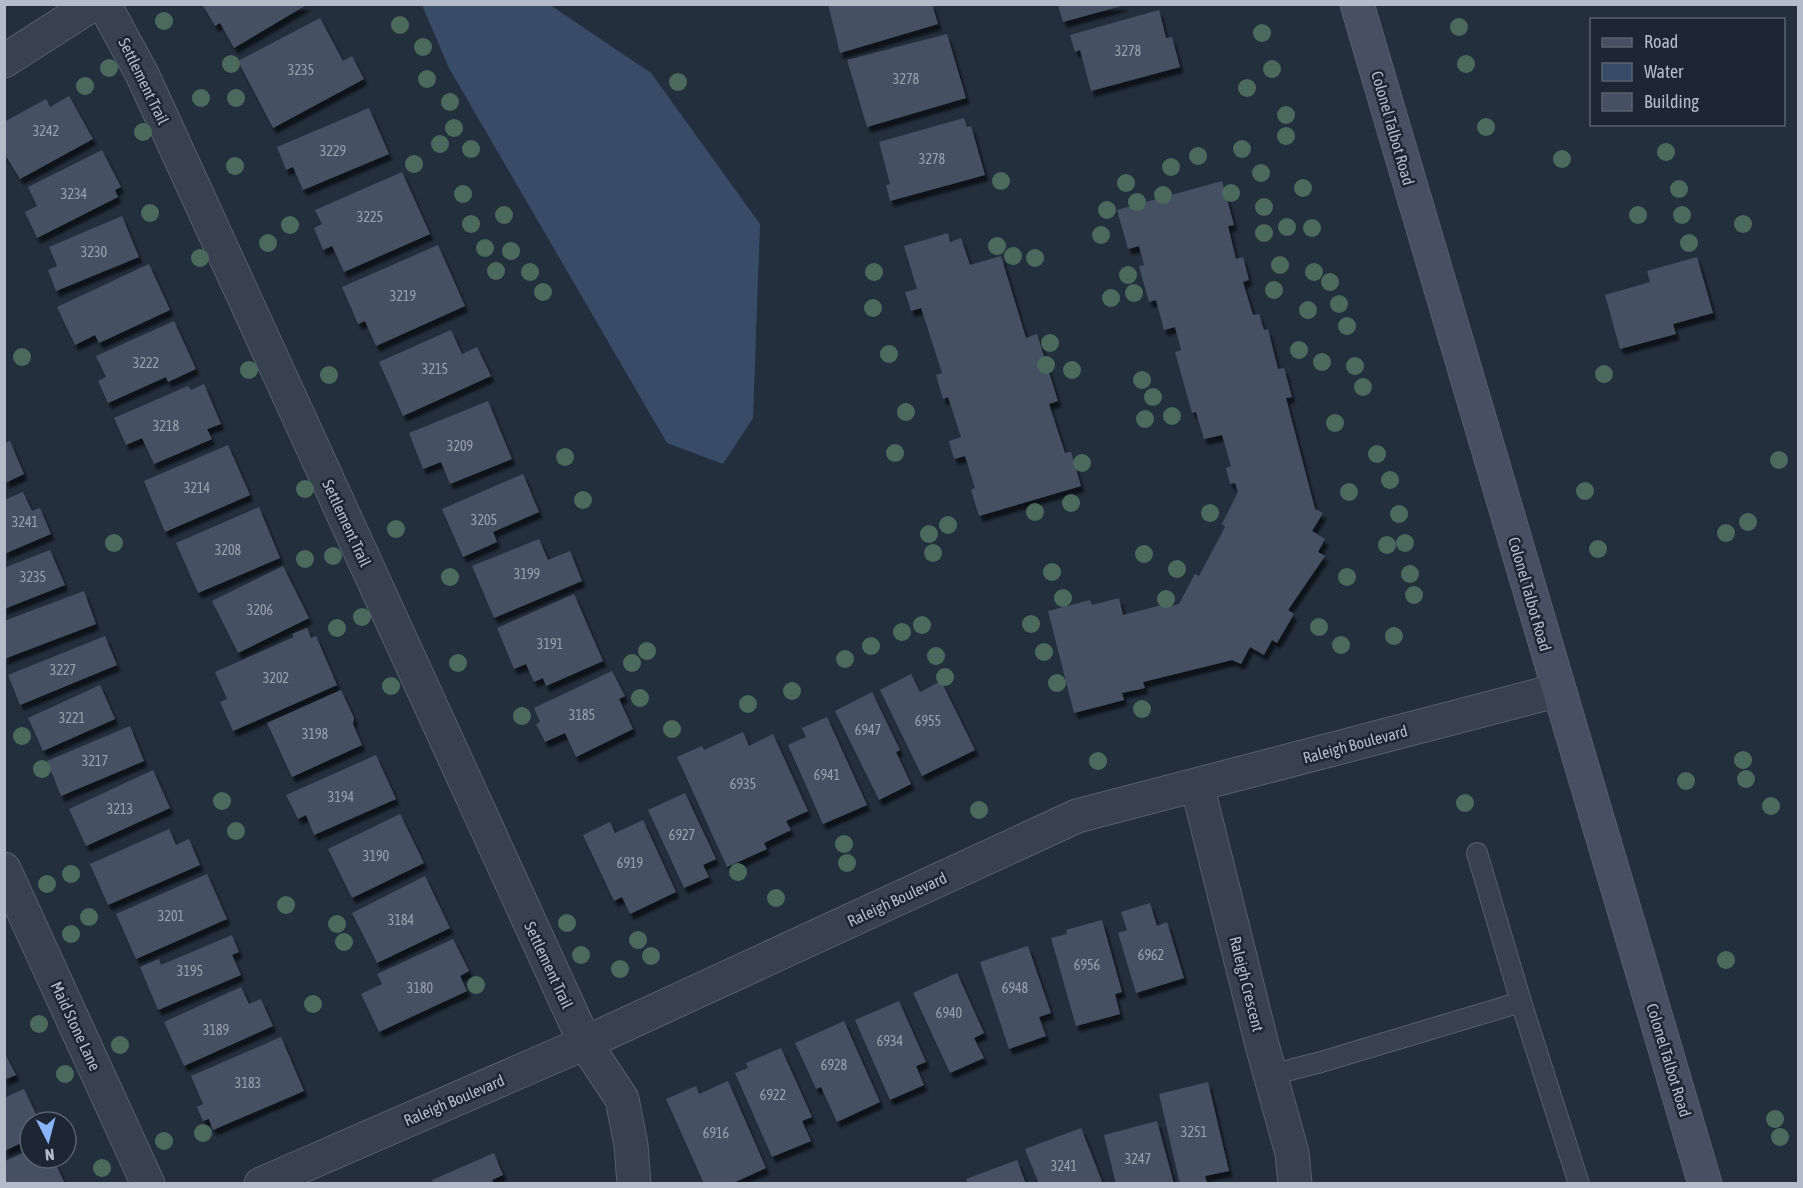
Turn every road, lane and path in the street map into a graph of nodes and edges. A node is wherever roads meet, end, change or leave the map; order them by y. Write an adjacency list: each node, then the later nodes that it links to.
1 (93, 4): 4 (street)
2 (104, 4): 10 (street, Settlement Trail)
3 (1357, 4): 5 (main road, Colonel Talbot Road)
4 (4, 61)
5 (1559, 690): 6 (street, Raleigh Boulevard); 17 (main road, Colonel Talbot Road)
6 (1197, 785): 10 (street, Raleigh Boulevard); 11 (street, Raleigh Crescent)
7 (1477, 853): 9 (lane)
8 (4, 869): 12 (street, Maid Stone Lane)
9 (1521, 1002): 11 (lane); 16 (lane)
10 (585, 1043): 13 (street, Raleigh Boulevard); 14 (street)
11 (1270, 1074): 15 (street, Raleigh Crescent)
12 (148, 1184)
13 (261, 1184)
14 (634, 1184)
15 (1295, 1184)
16 (1579, 1184)
17 (1705, 1184)

